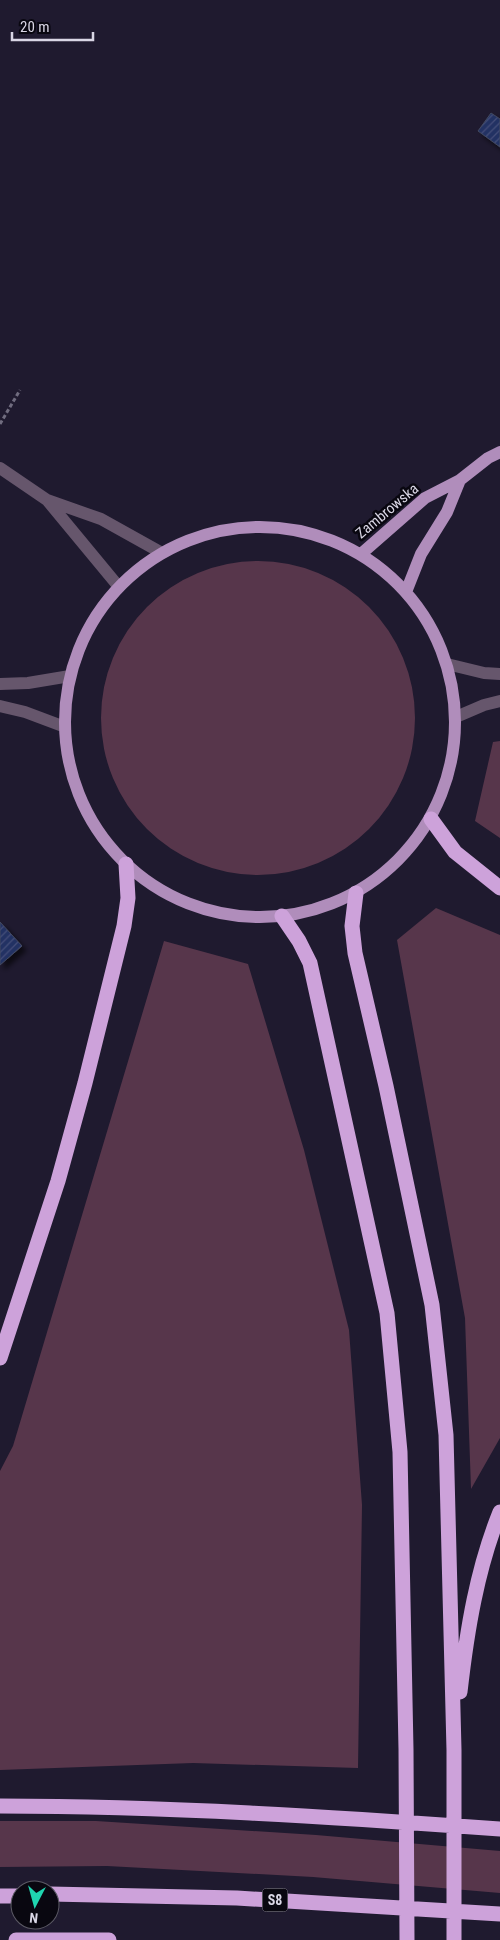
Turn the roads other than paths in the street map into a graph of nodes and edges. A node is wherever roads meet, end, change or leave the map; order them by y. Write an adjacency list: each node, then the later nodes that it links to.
1 (500, 452): 3 (main road, Zambrowska)
2 (0, 468): 4 (street)
3 (460, 480): 6 (main road, Zambrowska); 8 (main road, Zambrowska)
4 (47, 500): 5 (street); 7 (street)
5 (162, 553): 6 (main road); 7 (main road)
6 (361, 554): 8 (main road)
7 (119, 587): 11 (main road)
8 (406, 592): 9 (main road)
9 (448, 664): 10 (street); 15 (main road)
10 (500, 674)
11 (70, 676): 12 (street); 16 (main road)
12 (0, 684)
13 (500, 701): 15 (street)
14 (0, 706): 16 (street)
15 (456, 717): 17 (main road)
16 (65, 727): 18 (main road)
17 (431, 819): 19 (highway); 20 (main road)
18 (126, 864): 21 (main road); 22 (highway)
19 (500, 888)
20 (356, 893): 21 (main road); 24 (highway)
21 (282, 916): 31 (highway)
22 (0, 1358)
23 (500, 1512): 24 (highway)
24 (454, 1750): 32 (highway)
25 (0, 1806): 26 (highway)
26 (500, 1829)
27 (60, 1894): 28 (highway, S8)
28 (500, 1914)
29 (16, 1940): 30 (highway)
30 (109, 1940)
31 (407, 1940)
32 (454, 1940)

